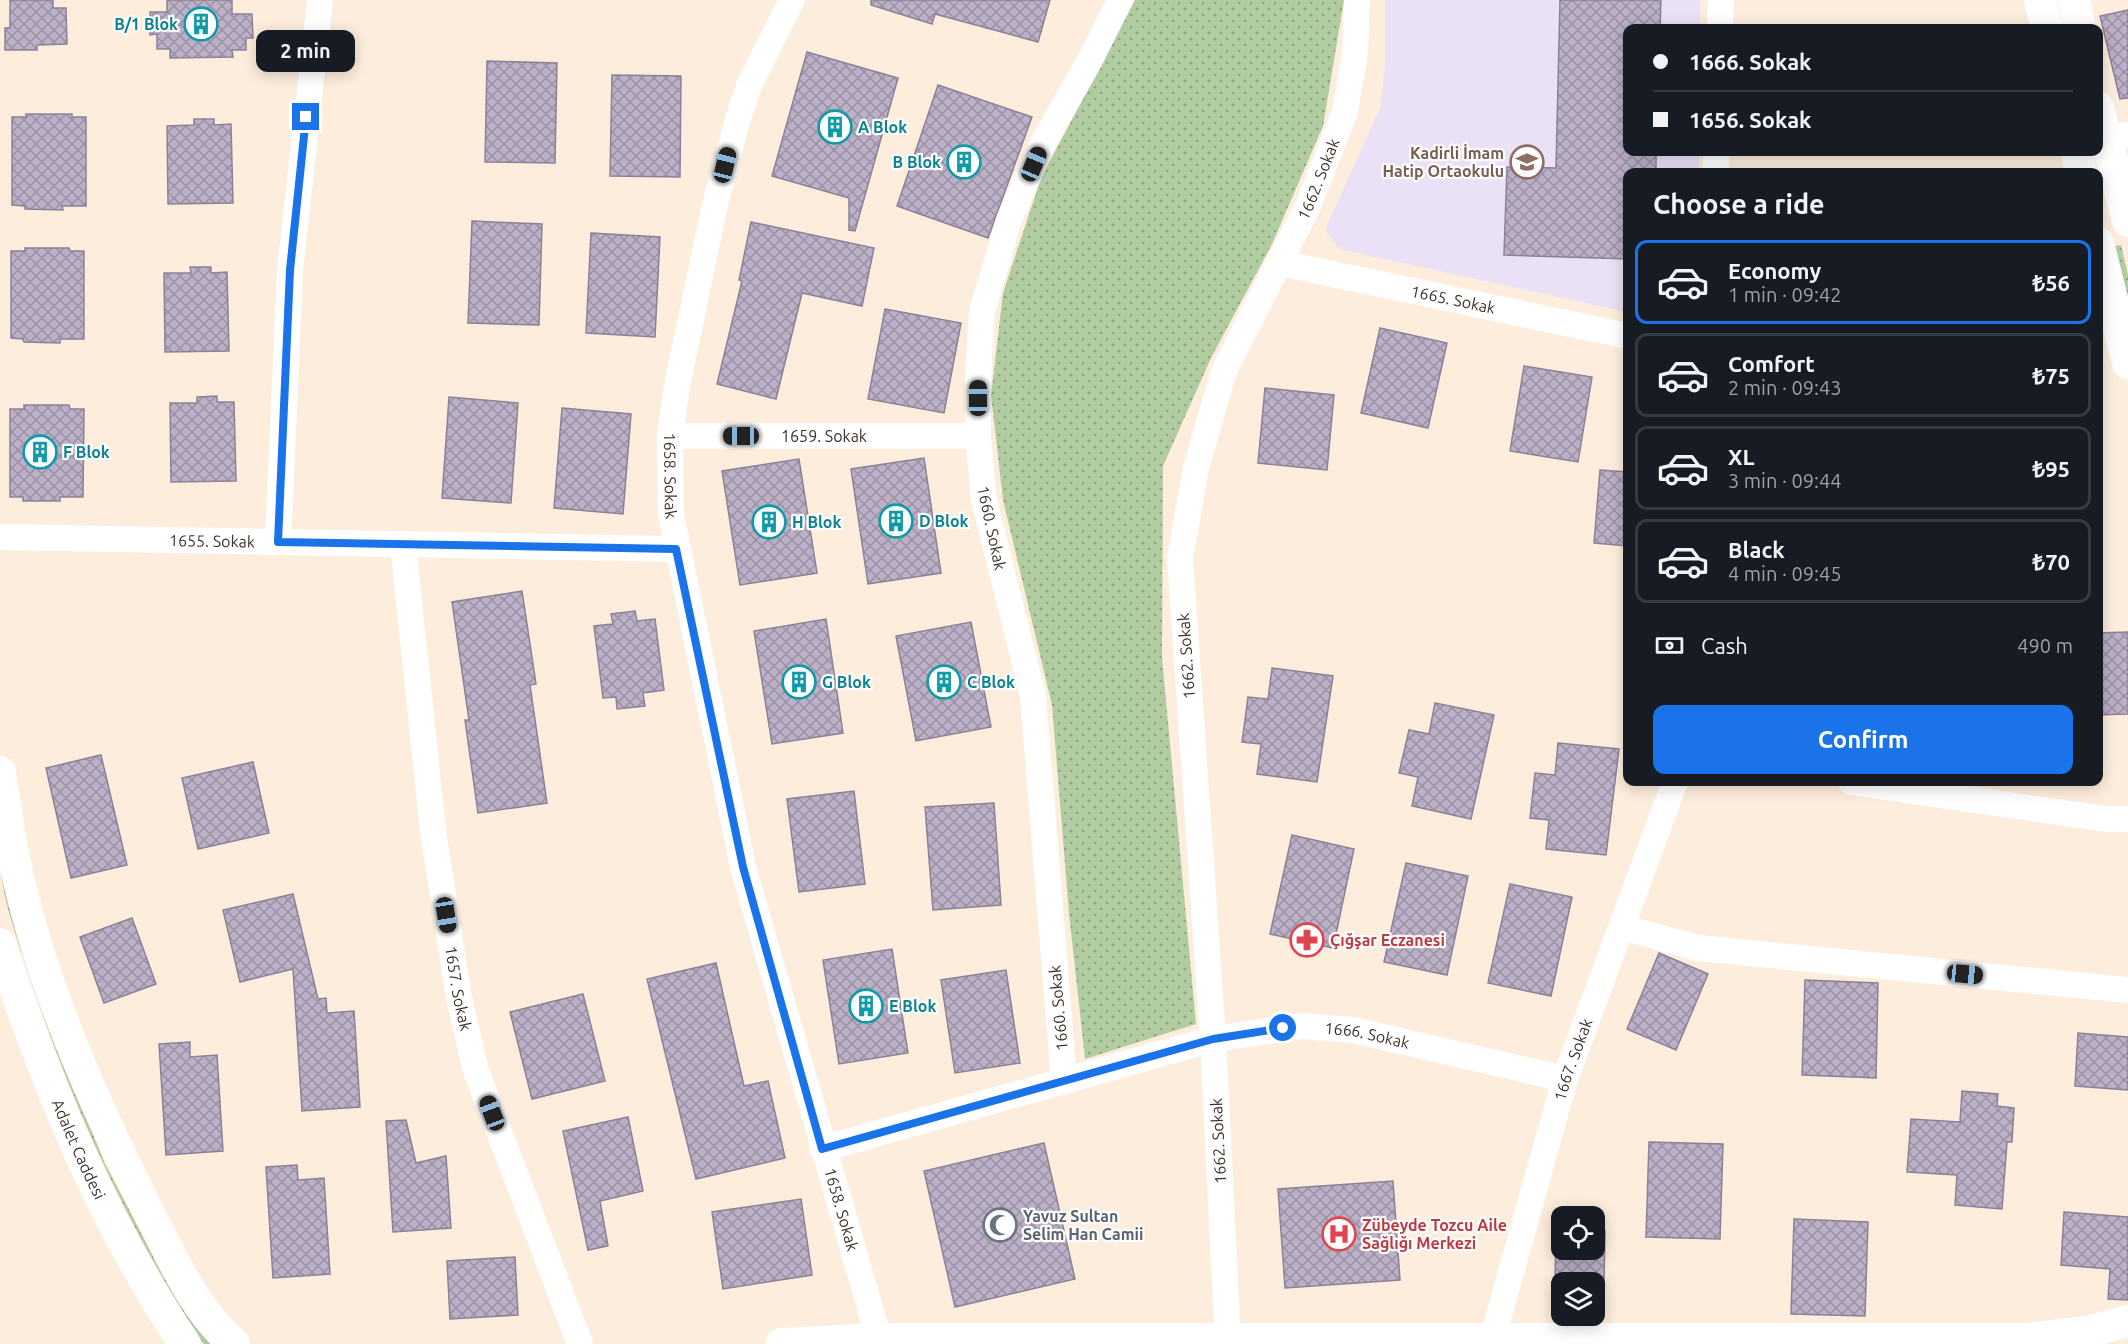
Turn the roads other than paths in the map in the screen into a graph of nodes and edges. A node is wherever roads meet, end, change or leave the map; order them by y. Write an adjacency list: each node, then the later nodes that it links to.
1 (320, 0): 21 (street)
2 (792, 0): 18 (street, 1658. Sokak)
3 (1120, 0): 19 (street, 1660. Sokak)
4 (1357, 0): 14 (street, 1662. Sokak)
5 (1721, 0): 8 (street)
6 (2040, 0): 9 (street)
7 (2074, 0): 10 (street)
8 (1720, 24)
9 (2046, 24)
10 (2079, 24)
11 (2103, 116): 12 (street)
12 (2117, 137): 13 (street)
13 (2128, 221)
14 (1280, 263): 16 (street, 1665. Sokak); 31 (street, 1662. Sokak)
15 (2103, 263): 17 (street)
16 (1623, 335)
17 (2128, 363)
18 (670, 436): 19 (street, 1659. Sokak); 23 (street, 1658. Sokak)
19 (978, 436): 33 (street, 1660. Sokak)
20 (0, 537): 21 (street, 1655. Sokak)
21 (278, 542): 22 (street, 1655. Sokak)
22 (403, 544): 23 (street, 1655. Sokak); 41 (street, 1657. Sokak)
23 (676, 549): 34 (street, 1658. Sokak)
24 (0, 772): 40 (street)
25 (1674, 786): 28 (street, 1667. Sokak)
26 (1879, 786): 27 (street)
27 (2128, 819)
28 (1622, 927): 30 (street); 32 (street, 1667. Sokak)
29 (0, 944): 39 (street, Adalet Caddesi)
30 (2128, 990)
31 (1213, 1039): 32 (street, 1666. Sokak); 33 (street, 1666. Sokak); 37 (street, 1662. Sokak)
32 (1565, 1079): 38 (street, 1667. Sokak)
33 (1064, 1081): 34 (street, 1666. Sokak)
34 (822, 1149): 36 (street, 1658. Sokak)
35 (2128, 1321): 38 (street)
36 (879, 1339): 37 (street); 42 (street)
37 (1227, 1341): 38 (street)
38 (1491, 1341)
39 (185, 1344)
40 (234, 1344)
41 (580, 1344)
42 (781, 1344)

